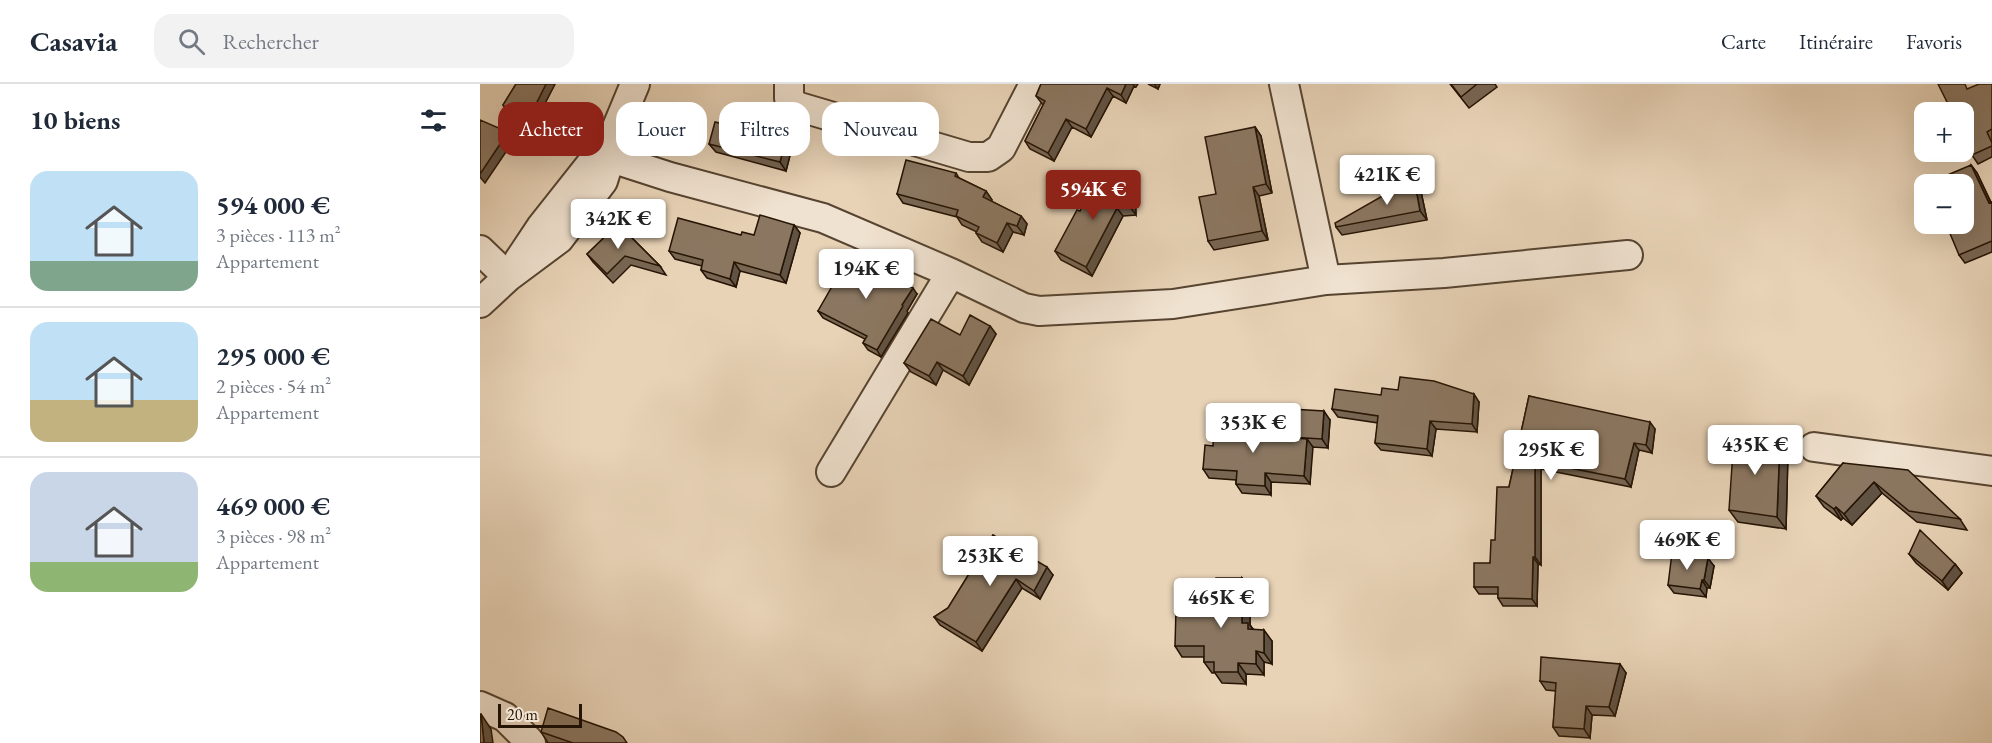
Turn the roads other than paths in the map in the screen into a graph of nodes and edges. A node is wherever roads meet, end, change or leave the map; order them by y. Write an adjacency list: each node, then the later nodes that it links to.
1 (635, 84): 5 (street)
2 (789, 84): 3 (street)
3 (1034, 84)
4 (1284, 84): 10 (street)
5 (605, 156): 8 (street); 9 (street)
6 (480, 250): 9 (street)
7 (1628, 255): 10 (street)
8 (951, 273): 10 (street); 14 (street)
9 (508, 277): 11 (street)
10 (1326, 280)
11 (480, 303)
12 (1814, 447): 13 (street)
13 (1992, 471)
14 (831, 472)
15 (480, 706): 16 (street)
16 (531, 743)

